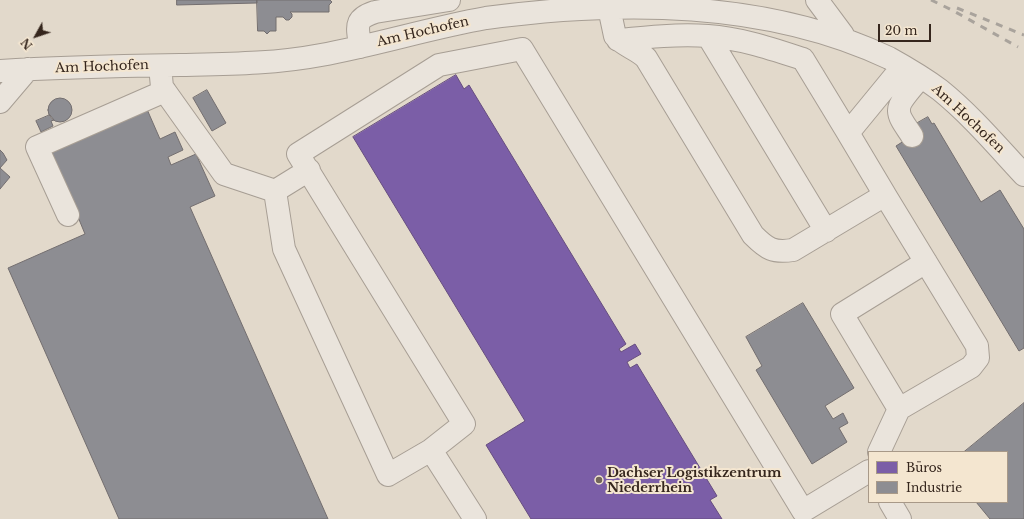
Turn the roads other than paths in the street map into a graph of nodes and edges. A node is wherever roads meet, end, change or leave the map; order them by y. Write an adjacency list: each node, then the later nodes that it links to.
1 (450, 0): 10 (street)
2 (464, 0): 6 (street)
3 (818, 0): 7 (street)
4 (707, 1): 5 (street, Am Hochofen); 7 (street, Am Hochofen)
5 (608, 3): 6 (street, Am Hochofen); 9 (street)
6 (468, 22): 10 (street, Am Hochofen)
7 (843, 35): 14 (street, Am Hochofen)
8 (708, 36): 9 (street); 17 (street); 24 (street)
9 (618, 40): 24 (street)
10 (360, 47): 11 (street, Am Hochofen)
11 (160, 66): 12 (street, Am Hochofen); 15 (street)
12 (28, 69): 13 (street, Am Hochofen); 16 (street)
13 (0, 71)
14 (912, 71): 17 (street); 18 (street); 20 (street, Am Hochofen)
15 (165, 91): 21 (street); 23 (street)
16 (0, 102)
17 (848, 133): 22 (street)
18 (912, 136)
19 (309, 170): 21 (street); 27 (street); 31 (street)
20 (1024, 175)
21 (275, 191): 27 (street)
22 (885, 195): 24 (street); 25 (street)
23 (68, 215)
24 (826, 231)
25 (926, 262): 26 (street); 26 (street)
26 (899, 409): 28 (street)
27 (431, 450): 32 (street)
28 (879, 451)
29 (868, 472): 31 (street)
30 (891, 503): 33 (street)
31 (805, 515)
32 (476, 519)
33 (900, 519)

